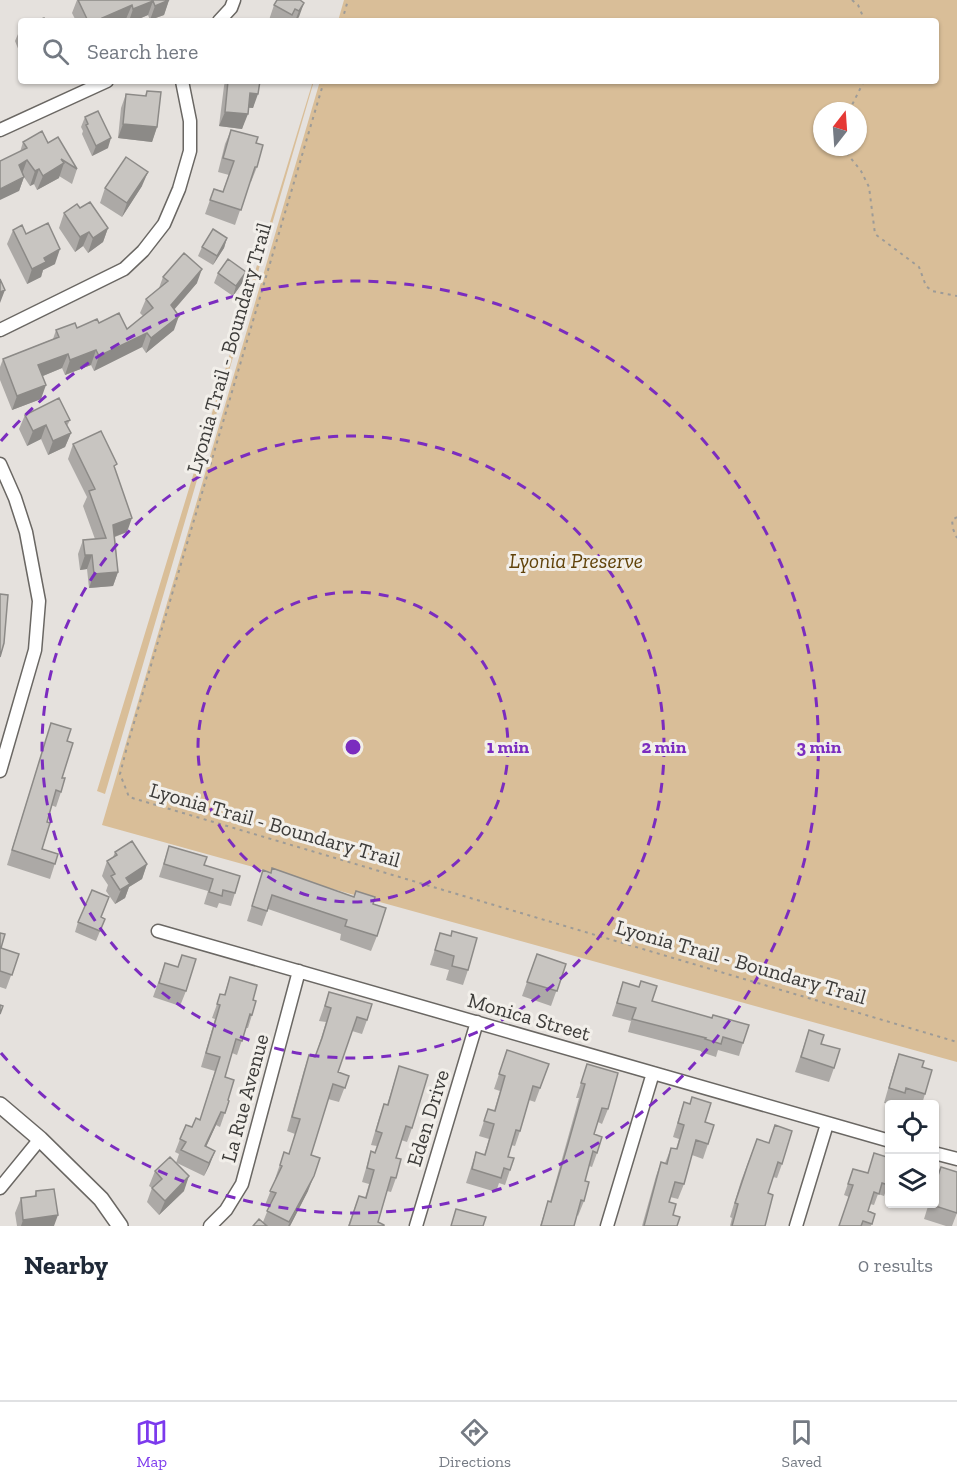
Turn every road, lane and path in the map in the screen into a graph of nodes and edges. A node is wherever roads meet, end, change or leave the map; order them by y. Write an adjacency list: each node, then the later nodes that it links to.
1 (234, 0): 4 (street)
2 (348, 0): 5 (path)
3 (852, 0): 6 (path)
4 (222, 18)
5 (343, 18)
6 (864, 18)
7 (100, 84): 12 (street)
8 (183, 84): 15 (street)
9 (323, 84): 23 (path, Lyonia Trail - Boundary Trail)
10 (862, 84): 11 (path)
11 (854, 102)
12 (0, 130)
13 (849, 156): 14 (path)
14 (957, 296)
15 (0, 330)
16 (0, 464): 19 (street)
17 (957, 517): 18 (path)
18 (957, 538)
19 (0, 771)
20 (158, 931): 21 (street, Monica Street)
21 (299, 971): 22 (street, Monica Street); 33 (street, La Rue Avenue)
22 (477, 1022): 24 (street, Monica Street); 34 (street, Eden Drive)
23 (957, 1042)
24 (653, 1073): 26 (street, Monica Street); 35 (street)
25 (0, 1105): 27 (street)
26 (827, 1124): 28 (street, Monica Street); 36 (street)
27 (40, 1139): 31 (street); 32 (street)
28 (885, 1140)
29 (938, 1154): 30 (street)
30 (957, 1159)
31 (0, 1188)
32 (120, 1226)
33 (210, 1226)
34 (416, 1226)
35 (607, 1226)
36 (796, 1226)

